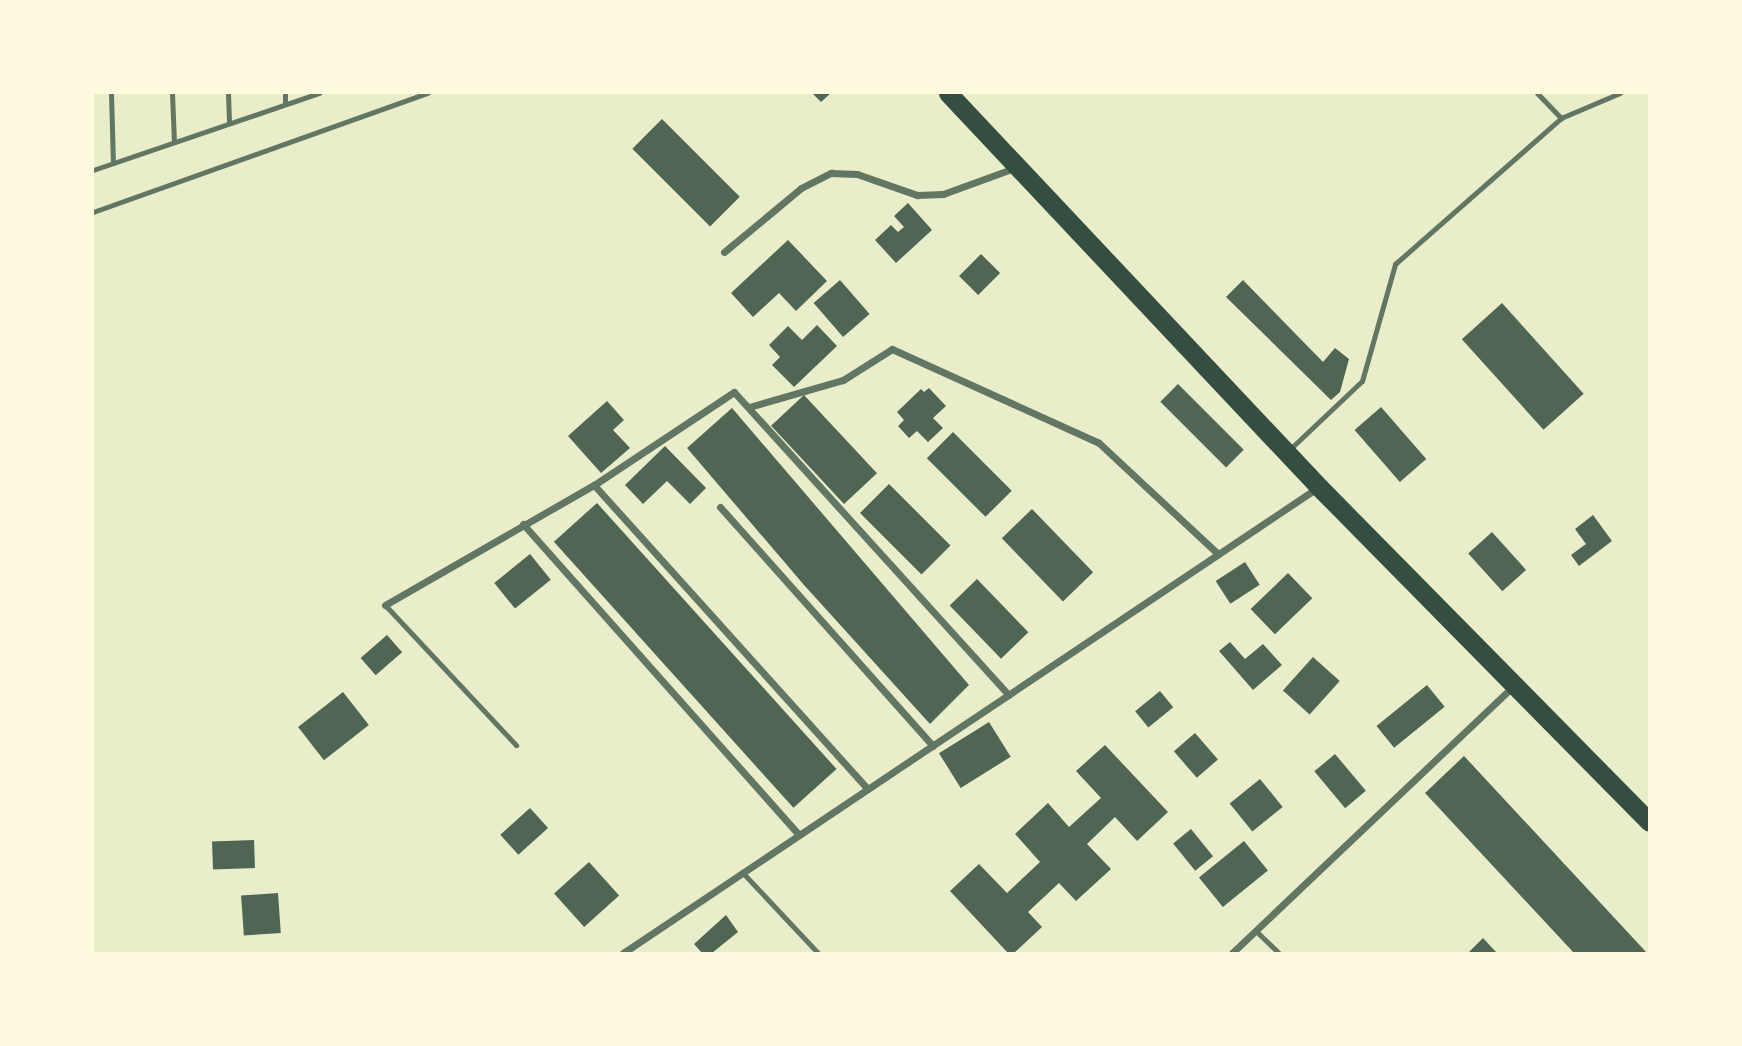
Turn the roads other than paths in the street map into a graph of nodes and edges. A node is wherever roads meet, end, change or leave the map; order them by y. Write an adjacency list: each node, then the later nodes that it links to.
1 (111, 93): 14 (lane)
2 (172, 93): 13 (lane)
3 (228, 93): 12 (lane)
4 (285, 93): 10 (lane)
5 (319, 93): 10 (lane)
6 (427, 93): 17 (lane)
7 (948, 93): 15 (highway)
8 (1537, 93): 11 (lane)
9 (1620, 93): 11 (lane)
10 (285, 104): 12 (lane)
11 (1560, 118): 20 (lane)
12 (229, 123): 13 (lane)
13 (174, 142): 14 (lane)
14 (113, 163): 16 (lane)
15 (1018, 167): 18 (street); 20 (highway)
16 (93, 170)
17 (93, 212)
18 (724, 252)
19 (750, 407): 21 (street); 25 (street); 28 (street)
20 (1287, 453): 22 (highway)
21 (594, 485): 24 (street); 31 (street)
22 (1319, 487): 25 (street); 27 (highway)
23 (720, 508): 30 (street)
24 (523, 524): 26 (street); 33 (street)
25 (1218, 554): 28 (street)
26 (385, 605): 29 (lane)
27 (1515, 684): 32 (highway); 35 (street)
28 (1009, 695): 30 (street)
29 (516, 745)
30 (933, 746): 31 (street)
31 (868, 789): 33 (street)
32 (1649, 822)
33 (798, 834): 34 (street)
34 (742, 872): 36 (street); 37 (lane)
35 (1256, 931): 38 (street); 39 (lane)
36 (623, 953)
37 (818, 953)
38 (1232, 953)
39 (1279, 953)

